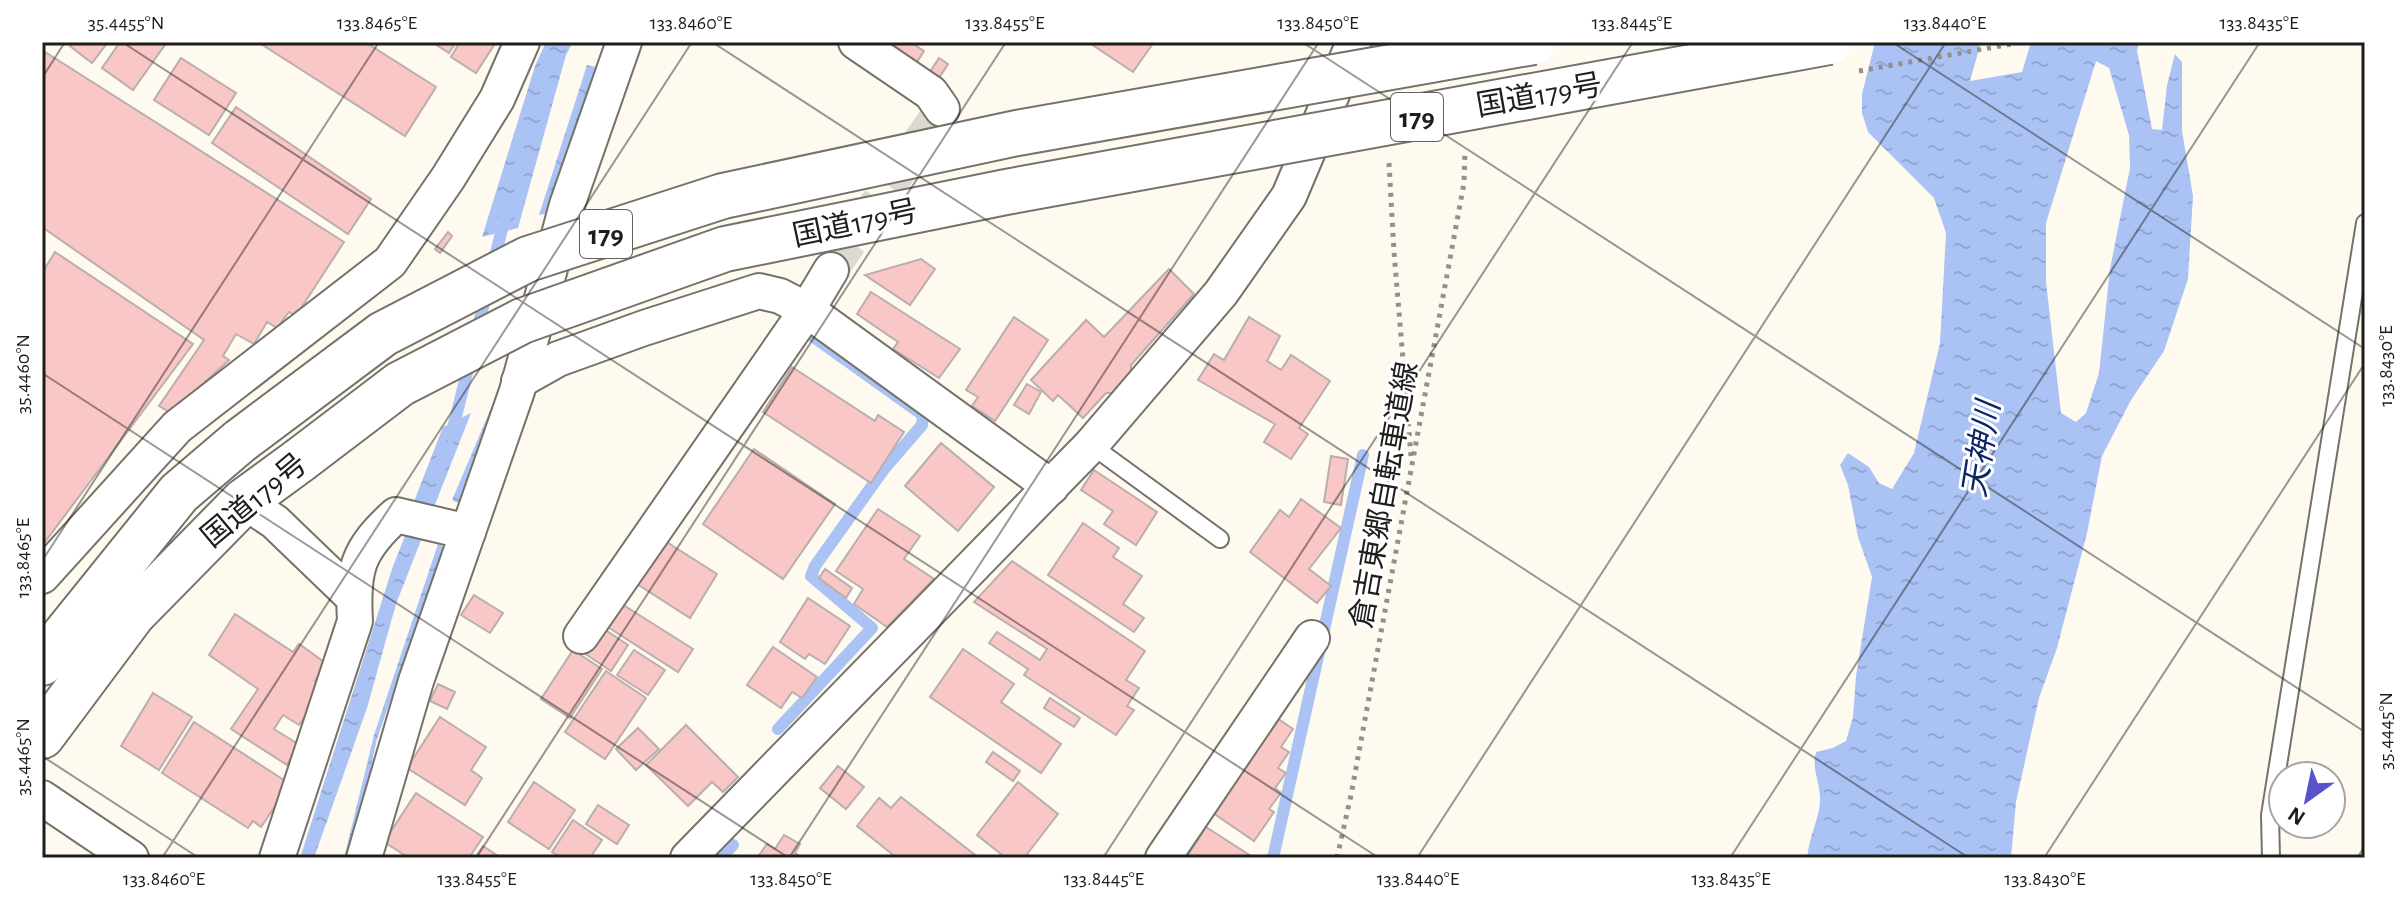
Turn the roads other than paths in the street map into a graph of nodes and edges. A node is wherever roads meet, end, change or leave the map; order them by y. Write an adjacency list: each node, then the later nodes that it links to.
1 (522, 42): 17 (street)
2 (624, 42): 11 (street)
3 (856, 42): 7 (street)
4 (1354, 42): 12 (street)
5 (1533, 42): 21 (highway, 国道179号 / 179, bridge)
6 (1829, 42): 14 (highway, 国道179号 / 179, bridge)
7 (942, 109)
8 (2365, 223): 29 (lane)
9 (831, 270): 10 (street)
10 (807, 310): 11 (street); 13 (street); 19 (street)
11 (519, 381): 15 (street)
12 (1091, 445): 13 (street); 16 (lane)
13 (1051, 487): 27 (street)
14 (244, 501): 18 (street); 22 (highway, 国道179号 / 179)
15 (468, 532): 18 (street); 26 (street)
16 (1220, 539)
17 (42, 576)
18 (353, 597): 25 (street)
19 (581, 636)
20 (1312, 638): 28 (street)
21 (42, 663)
22 (42, 736)
23 (42, 798): 24 (street)
24 (131, 858)
25 (277, 858)
26 (364, 858)
27 (688, 858)
28 (1163, 858)
29 (2271, 858)

